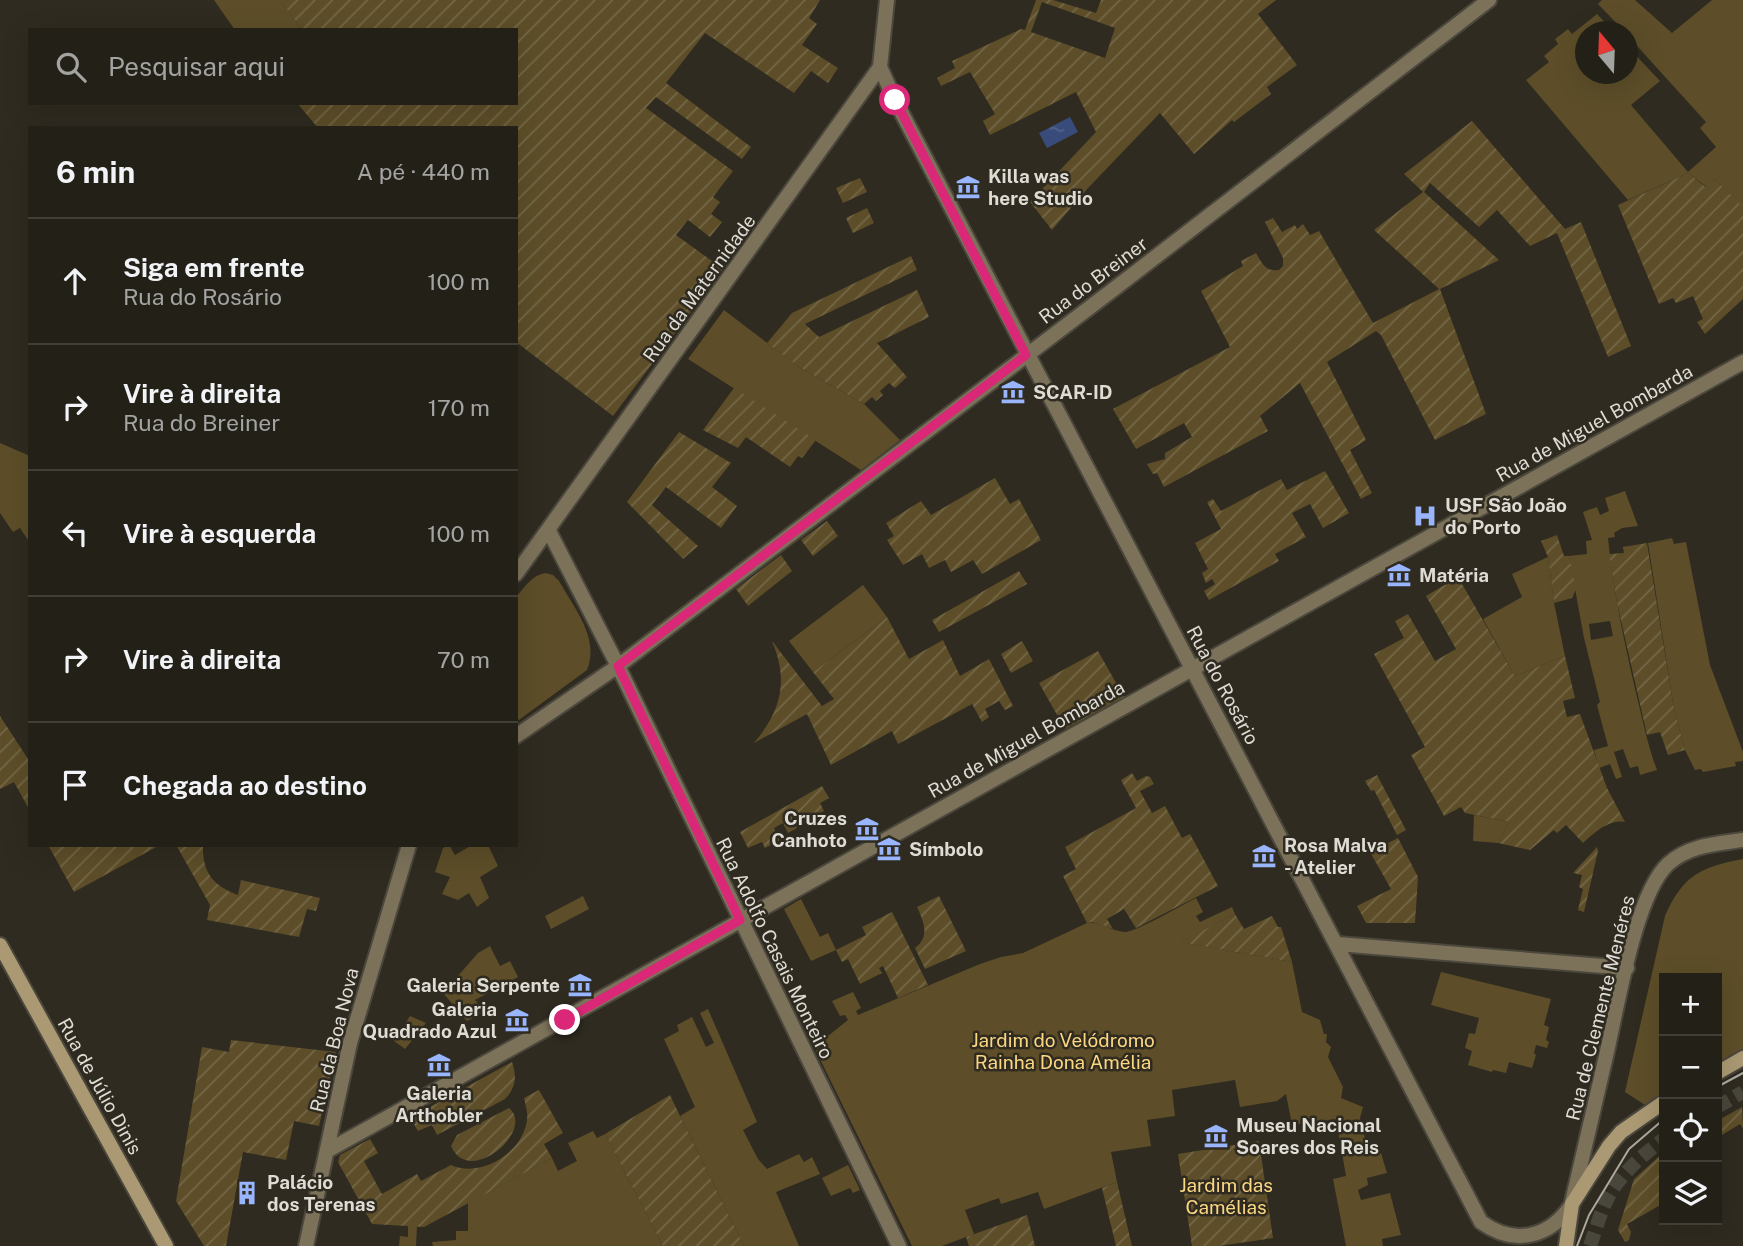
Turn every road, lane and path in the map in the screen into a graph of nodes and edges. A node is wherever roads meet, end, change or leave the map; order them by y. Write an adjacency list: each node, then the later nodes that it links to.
1 (887, 0): 3 (street)
2 (1489, 0): 4 (street, Rua do Breiner)
3 (880, 67): 4 (street, Rua do Rosário); 6 (street, Rua da Maternidade)
4 (1026, 355): 8 (street, Rua do Breiner); 9 (street, Rua do Rosário)
5 (1743, 362): 9 (street, Rua de Miguel Bombarda)
6 (549, 531): 7 (street, Rua da Maternidade); 8 (street, Rua Adolfo Casais Monteiro)
7 (518, 571)
8 (618, 666): 10 (street, Rua do Breiner); 13 (street, Rua Adolfo Casais Monteiro)
9 (1193, 668): 13 (street, Rua de Miguel Bombarda); 14 (street, Rua do Rosário)
10 (518, 735)
11 (1743, 840): 16 (street, Rua de Clemente Menéres)
12 (408, 847): 20 (street, Rua da Boa Nova)
13 (740, 920): 20 (street, Rua de Miguel Bombarda); 24 (street, Rua Adolfo Casais Monteiro)
14 (1338, 944): 16 (street); 21 (street, Rua do Rosário)
15 (0, 945): 22 (main road, Rua de Júlio Dinis)
16 (1627, 968): 21 (street, Rua de Clemente Menéres)
17 (1743, 1058): 18 (main road)
18 (1722, 1070)
19 (1659, 1105): 21 (main road)
20 (327, 1151): 23 (street, Rua da Boa Nova)
21 (1572, 1204): 25 (main road, Rua de Clemente Menéres)
22 (166, 1246)
23 (306, 1246)
24 (899, 1246)
25 (1566, 1246)

